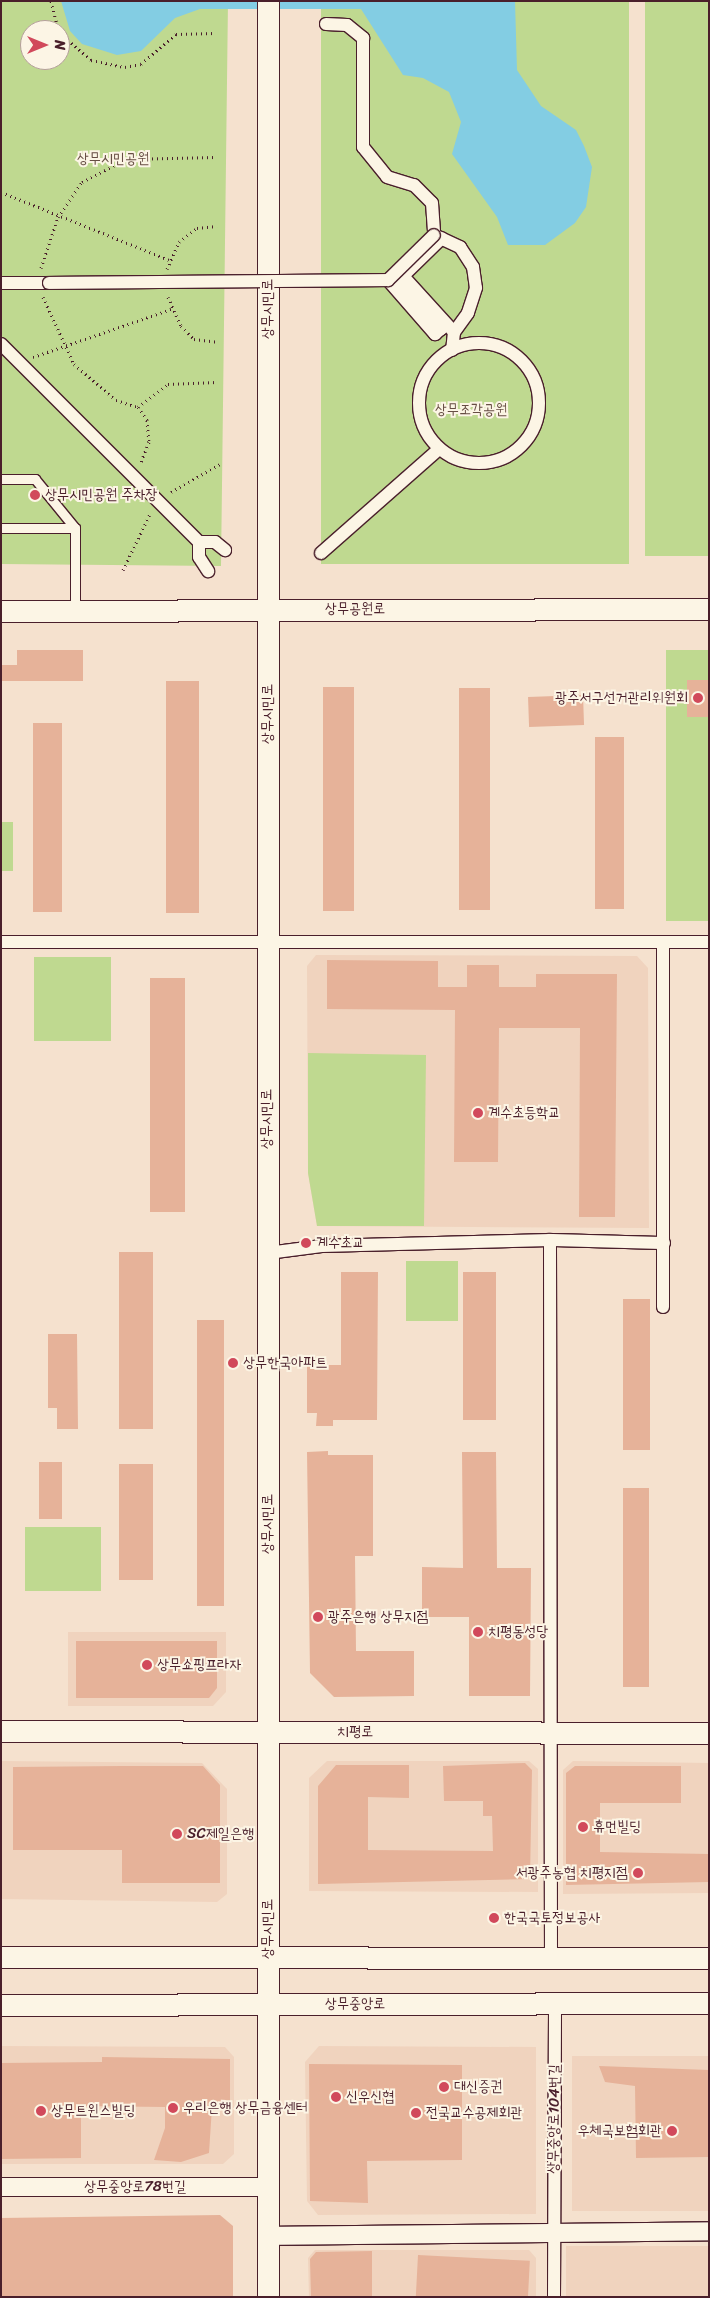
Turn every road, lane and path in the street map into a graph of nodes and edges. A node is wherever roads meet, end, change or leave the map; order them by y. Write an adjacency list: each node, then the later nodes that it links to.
1 (51, 1): 3 (path)
2 (268, 9): 33 (street, 상무시민로)
3 (56, 20)
4 (326, 24): 10 (street)
5 (216, 33): 6 (path)
6 (70, 42)
7 (216, 157): 9 (path)
8 (1, 192): 9 (path)
9 (58, 217): 11 (path); 14 (path)
10 (438, 237): 12 (street, bridge); 15 (street); 17 (street)
11 (169, 260)
12 (388, 280): 14 (street, bridge); 15 (street)
13 (1, 283): 14 (street)
14 (43, 283): 19 (path)
15 (404, 283): 17 (street)
16 (172, 308): 19 (path)
17 (454, 332): 20 (street)
18 (1, 344): 21 (street)
19 (63, 347): 21 (path); 23 (path)
20 (452, 350): 24 (street); 24 (street)
21 (18, 362): 25 (street)
22 (217, 382): 23 (path)
23 (138, 407): 25 (path)
24 (439, 449): 31 (street)
25 (132, 476): 29 (street)
26 (1, 479): 28 (lane)
27 (1, 528): 28 (lane)
28 (75, 528): 36 (lane)
29 (199, 542): 30 (street); 32 (street)
30 (225, 550)
31 (321, 553)
32 (208, 571)
33 (268, 609): 34 (street, 상무공원로); 36 (street, 상무공원로); 38 (street, 상무시민로)
34 (709, 609)
35 (1, 612): 36 (street, 상무공원로)
36 (75, 612)
37 (1, 942): 38 (street)
38 (267, 942): 39 (street); 43 (street, 상무시민로)
39 (663, 942): 40 (street); 42 (street)
40 (709, 942)
41 (550, 1240): 42 (street); 43 (street); 47 (street)
42 (664, 1243): 44 (street)
43 (268, 1253): 46 (street, 상무시민로)
44 (663, 1307)
45 (1, 1731): 46 (street, 치평로)
46 (269, 1732): 47 (street, 치평로); 52 (street, 상무시민로)
47 (552, 1733): 48 (street, 치평로); 50 (street)
48 (709, 1733)
49 (1, 1957): 52 (street)
50 (551, 1958): 51 (street); 52 (street)
51 (709, 1958)
52 (268, 1960): 54 (street, 상무시민로)
53 (709, 2003): 56 (street, 상무중앙로)
54 (268, 2004): 55 (street, 상무중앙로); 56 (street, 상무중앙로); 58 (street, 상무시민로)
55 (1, 2005)
56 (555, 2005): 60 (street, 상무중앙로104번길)
57 (1, 2187): 58 (street, 상무중앙로78번길)
58 (268, 2187): 61 (street, 상무시민로)
59 (709, 2231): 60 (street)
60 (553, 2233): 61 (street); 63 (street, 상무중앙로104번길)
61 (268, 2236): 62 (street, 상무시민로)
62 (268, 2297)
63 (554, 2297)

